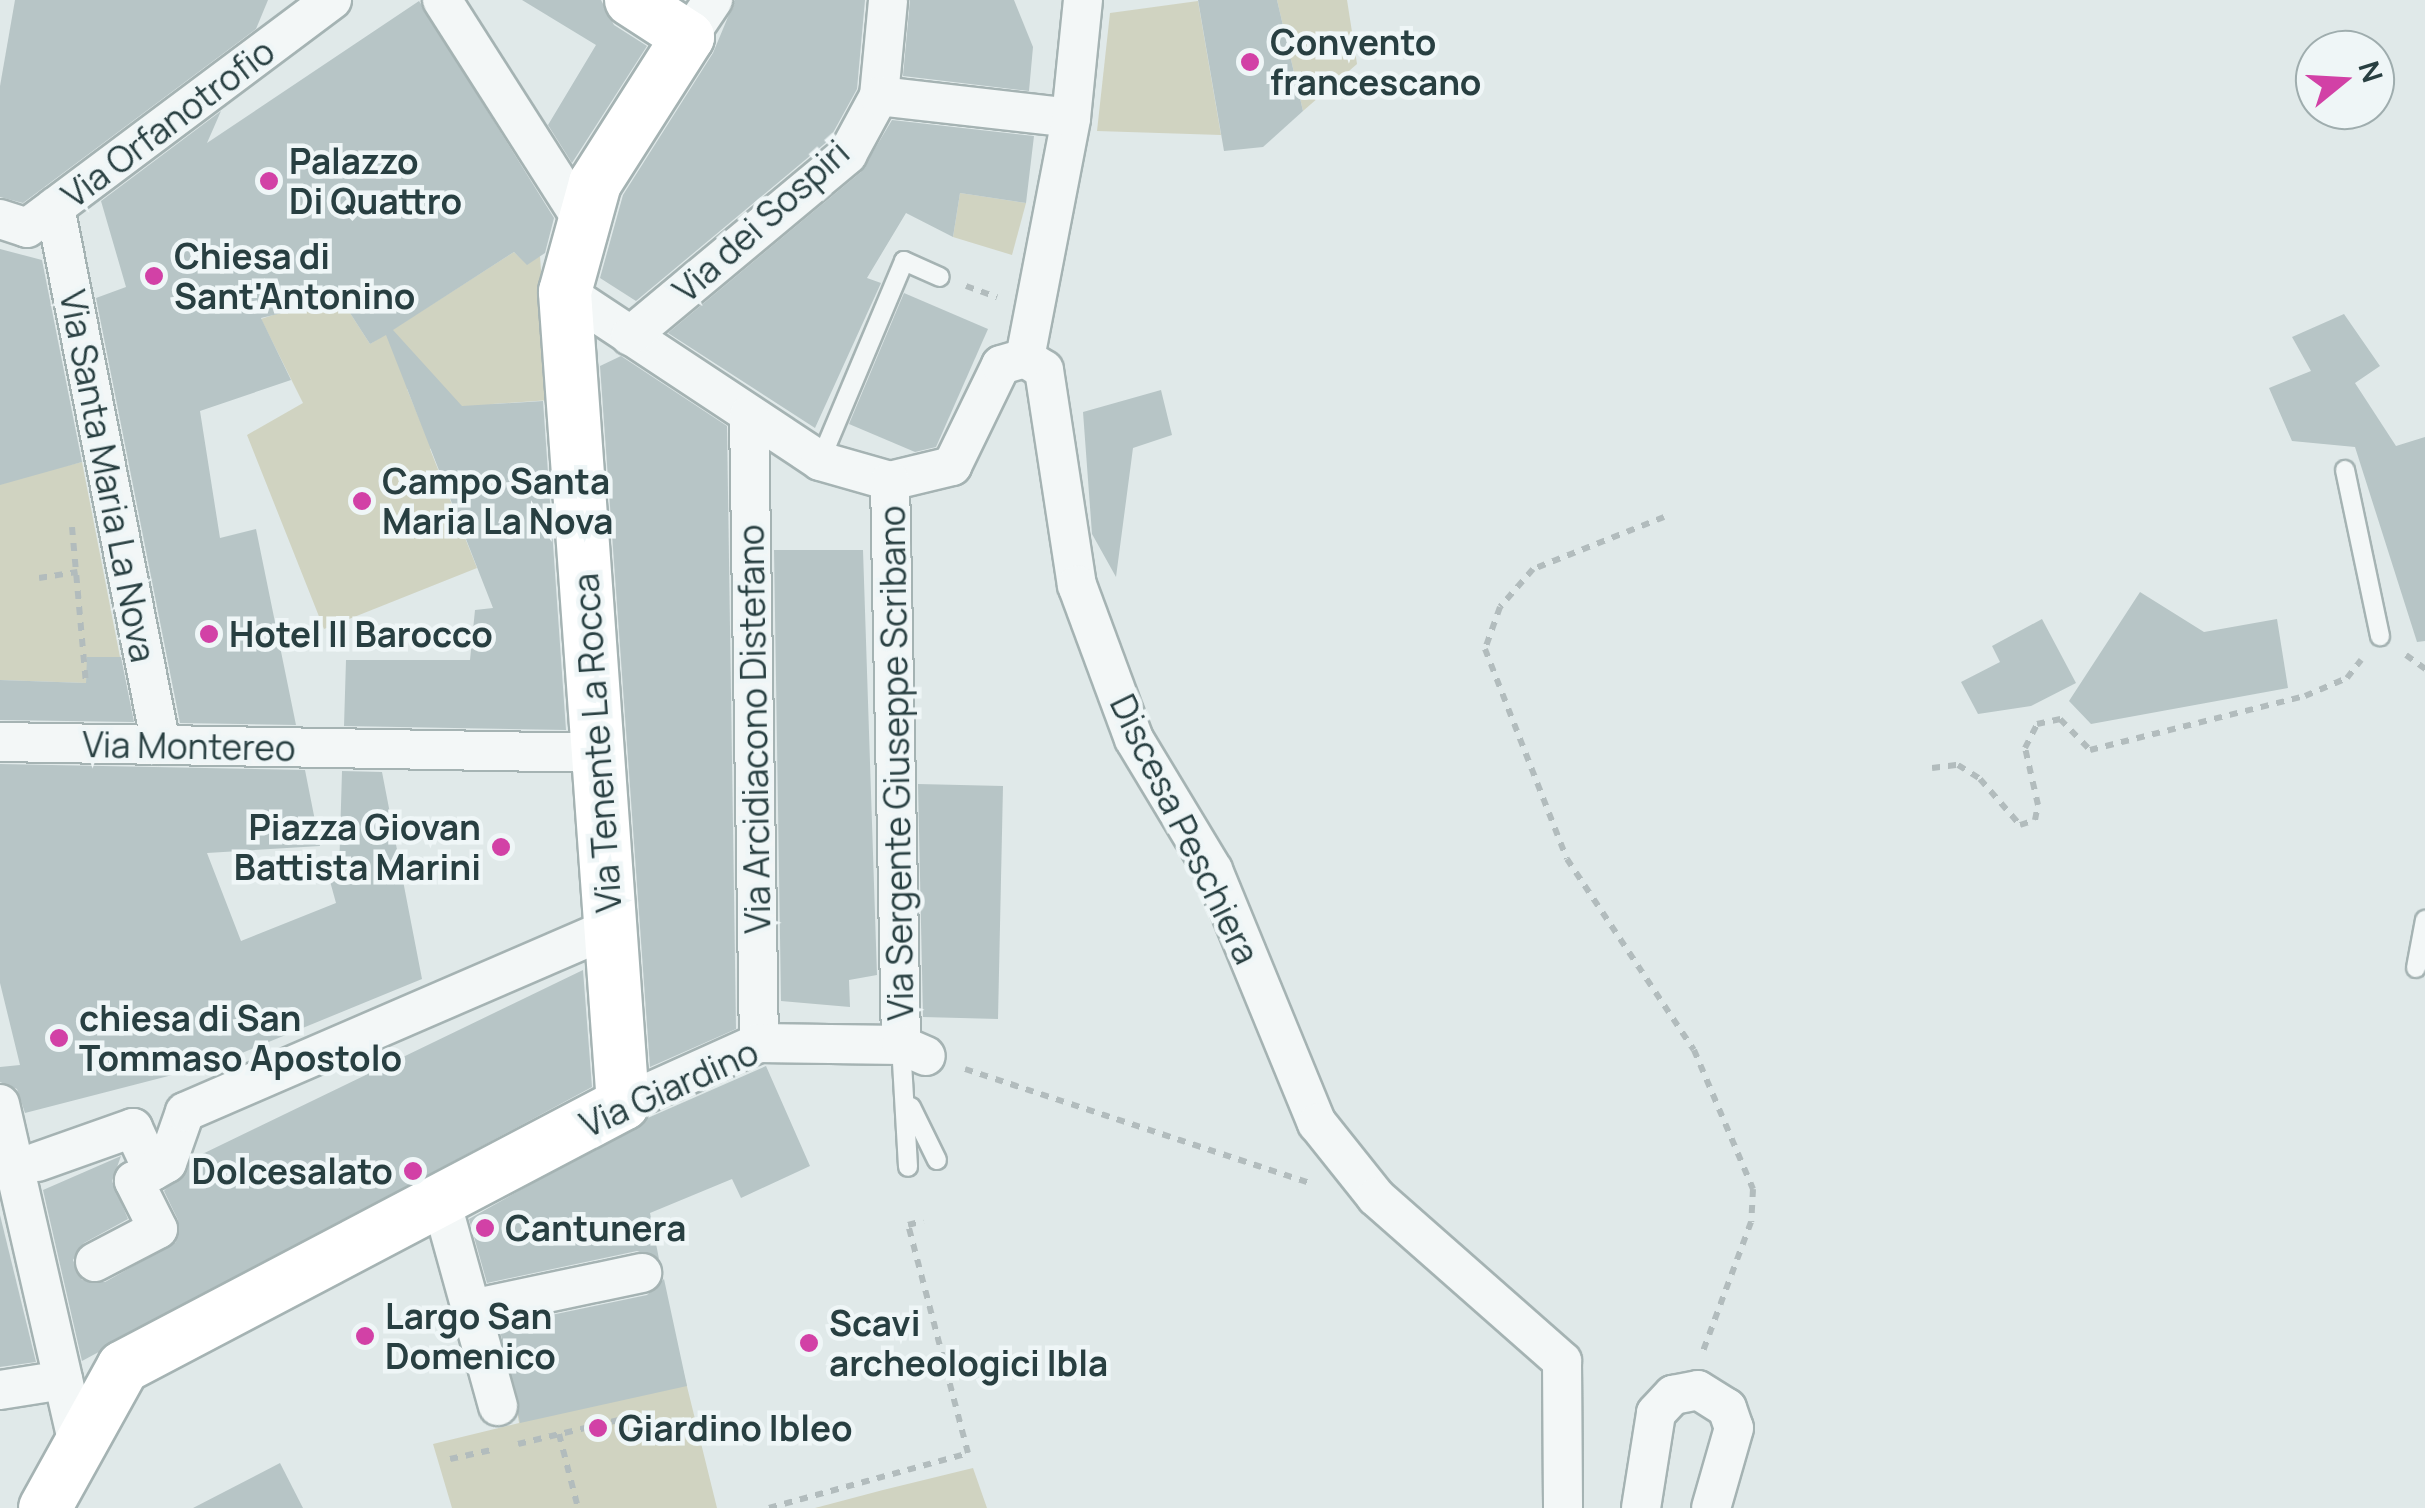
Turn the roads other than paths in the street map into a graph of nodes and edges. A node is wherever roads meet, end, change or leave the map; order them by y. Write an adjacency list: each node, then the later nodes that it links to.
1 (332, 0): 9 (street, Via Orfanotrofio)
2 (442, 0): 11 (street)
3 (631, 0): 6 (street)
4 (888, 0): 7 (street, Via dei Sospiri)
5 (1083, 0): 8 (street)
6 (700, 18): 11 (street, Via Tenente La Rocca)
7 (879, 96): 8 (street); 14 (street, Via dei Sospiri)
8 (1071, 118): 15 (street)
9 (55, 207): 10 (street, Via Orfanotrofio); 22 (street, Via Santa Maria La Nova)
10 (0, 220)
11 (582, 220): 13 (street, Via Tenente La Rocca)
12 (940, 277): 17 (lane)
13 (565, 292): 14 (street); 23 (street, Via Tenente La Rocca)
14 (630, 336): 16 (street)
15 (1025, 358): 19 (street); 46 (street, Discesa Peschiera)
16 (750, 414): 17 (street); 27 (street, Via Arcidiacono Distefano)
17 (820, 462): 19 (street)
18 (2345, 470): 20 (lane)
19 (890, 481): 28 (street, Via Sergente Giuseppe Scribano)
20 (2380, 636)
21 (0, 742): 22 (street, Via Montereo)
22 (160, 745): 23 (street, Via Montereo)
23 (598, 753): 25 (street, Via Tenente La Rocca)
24 (2425, 920): 26 (lane)
25 (611, 928): 31 (street, Via Tenente La Rocca); 32 (street)
26 (2416, 968)
27 (759, 1042): 28 (street, Via Giardino); 31 (street, Via Giardino)
28 (914, 1050): 29 (lane)
29 (908, 1102): 33 (lane); 35 (lane)
30 (0, 1104): 37 (street)
31 (623, 1104): 36 (street, Via Giardino)
32 (164, 1158): 34 (street); 38 (street)
33 (937, 1160)
34 (37, 1162)
35 (908, 1168)
36 (440, 1197): 40 (street); 44 (street, Via Giardino)
37 (15, 1239): 41 (street)
38 (95, 1262)
39 (642, 1273): 40 (street)
40 (481, 1306): 43 (street)
41 (63, 1380): 42 (street); 44 (street)
42 (0, 1390)
43 (498, 1406)
44 (77, 1439): 45 (street, Via Giardino)
45 (45, 1508)
46 (1563, 1508)
47 (1641, 1508): 48 (street)
48 (1711, 1508)

